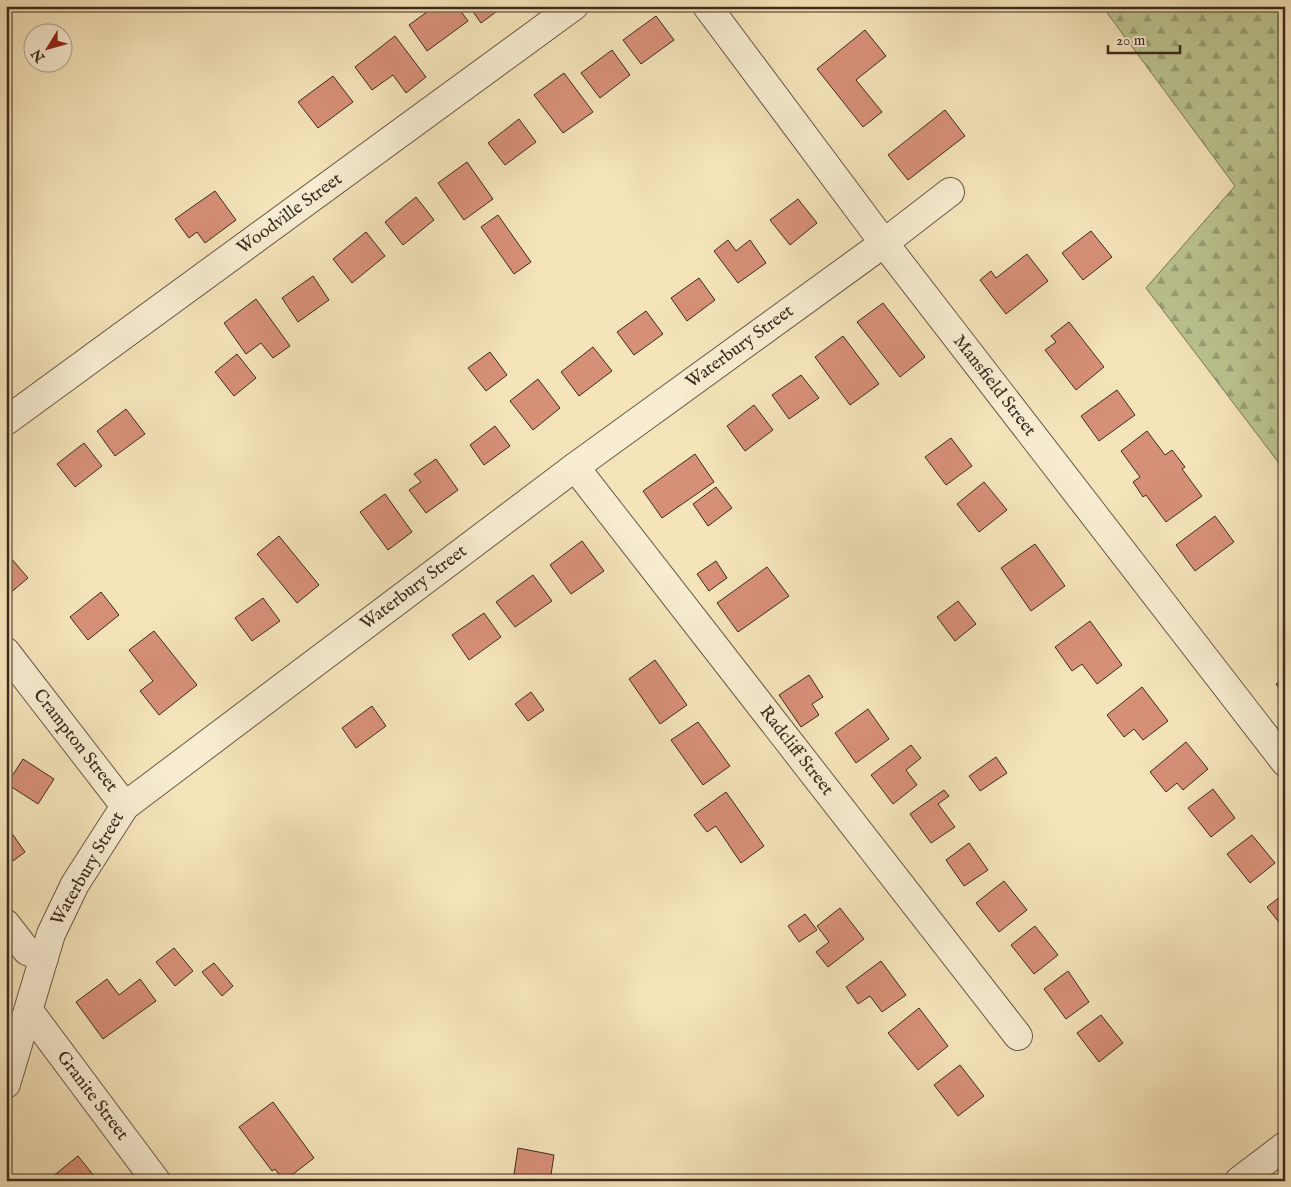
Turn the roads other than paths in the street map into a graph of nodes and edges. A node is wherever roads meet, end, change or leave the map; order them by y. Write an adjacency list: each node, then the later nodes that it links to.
1 (574, 6): 5 (street, Woodville Street)
2 (707, 6): 4 (street, Mansfield Street)
3 (950, 192): 4 (street, Waterbury Street)
4 (884, 243): 6 (street, Waterbury Street); 8 (street, Mansfield Street)
5 (6, 421)
6 (575, 467): 9 (street, Waterbury Street); 13 (street, Radcliff Street)
7 (6, 652): 9 (street, Crampton Street)
8 (1285, 762)
9 (125, 806): 11 (street, Waterbury Street)
10 (6, 924): 11 (street)
11 (44, 958): 12 (street, Waterbury Street)
12 (29, 1011): 14 (street, Waterbury Street); 16 (street, Granite Street)
13 (1018, 1036)
14 (6, 1084)
15 (1285, 1146): 17 (street)
16 (156, 1181)
17 (1239, 1181)

